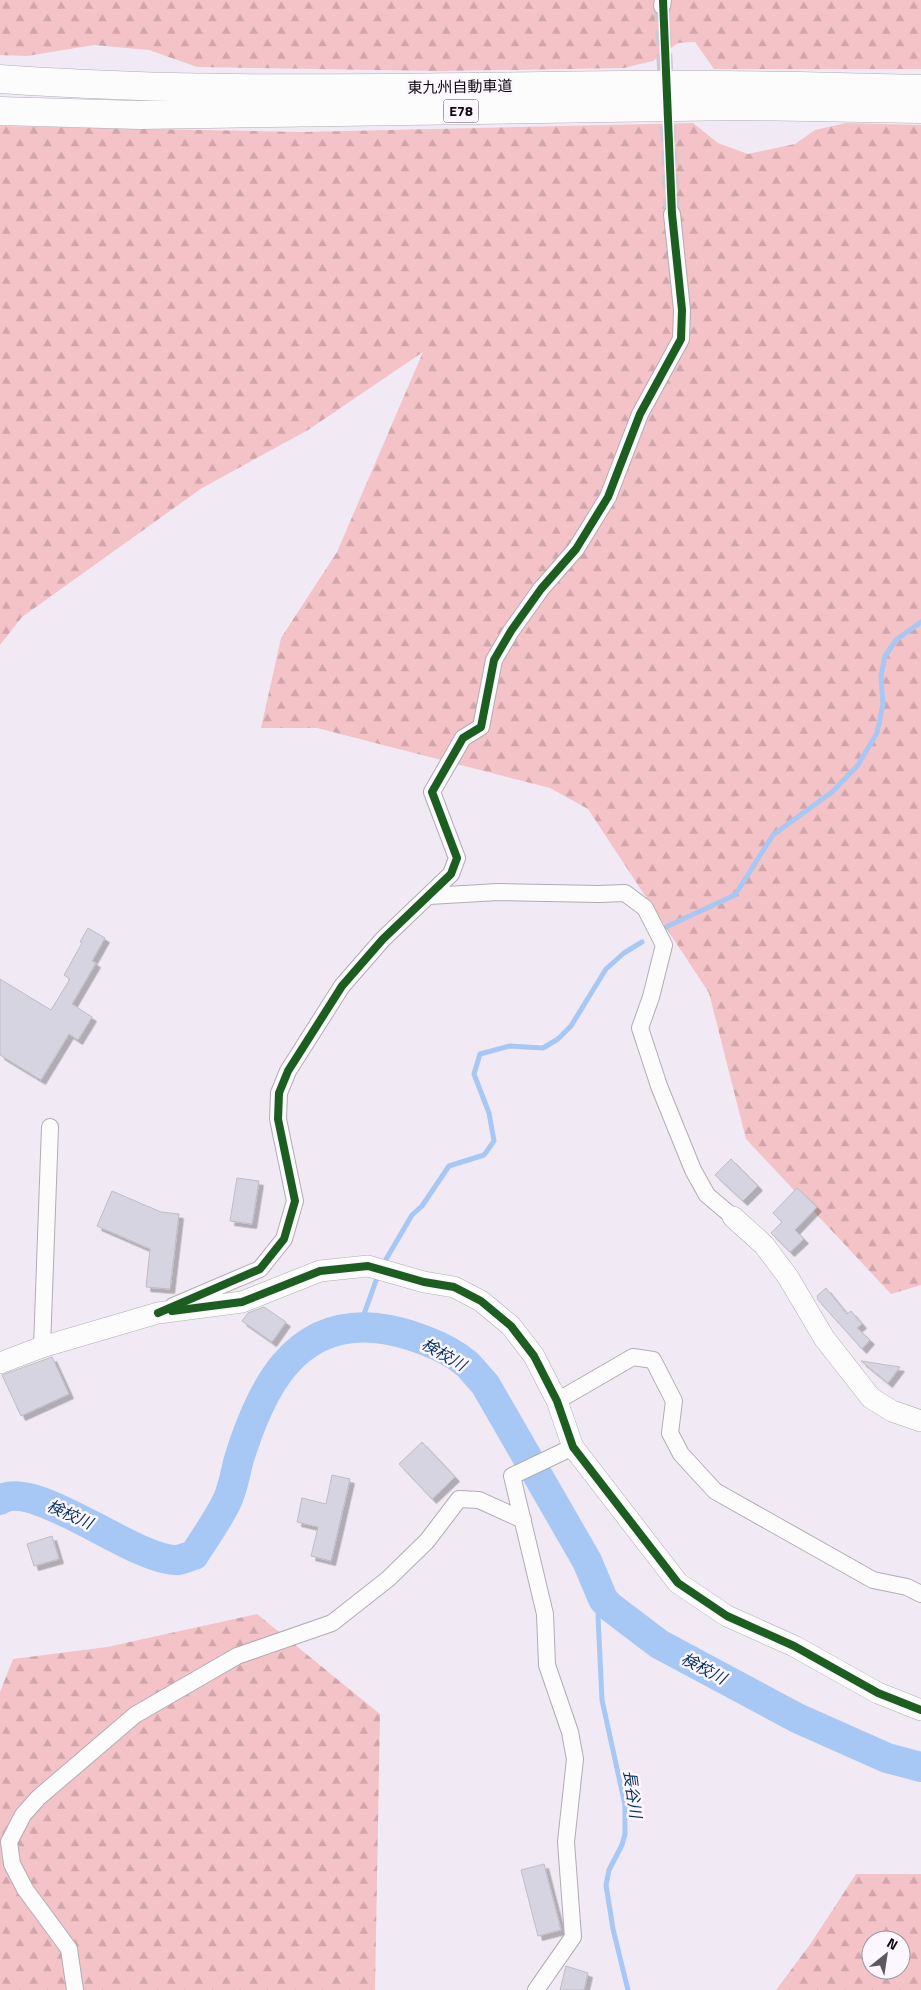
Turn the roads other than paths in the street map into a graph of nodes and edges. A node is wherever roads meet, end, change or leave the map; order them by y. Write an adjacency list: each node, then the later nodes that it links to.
1 (0, 79): 2 (highway, 東九州自動車道 / E78)
2 (921, 89)
3 (921, 109): 4 (highway, 東九州自動車道 / E78)
4 (0, 111)
5 (672, 214): 6 (street)
6 (428, 896): 8 (street); 9 (street)
7 (50, 1127): 10 (street)
8 (733, 1217): 13 (street)
9 (158, 1313): 10 (street); 12 (street)
10 (42, 1347): 11 (street)
11 (0, 1363)
12 (557, 1401): 14 (street); 16 (street)
13 (921, 1421)
14 (564, 1452): 15 (street); 17 (street)
15 (523, 1520): 18 (street); 19 (street)
16 (921, 1594)
17 (921, 1710)
18 (75, 1990)
19 (536, 1990)

